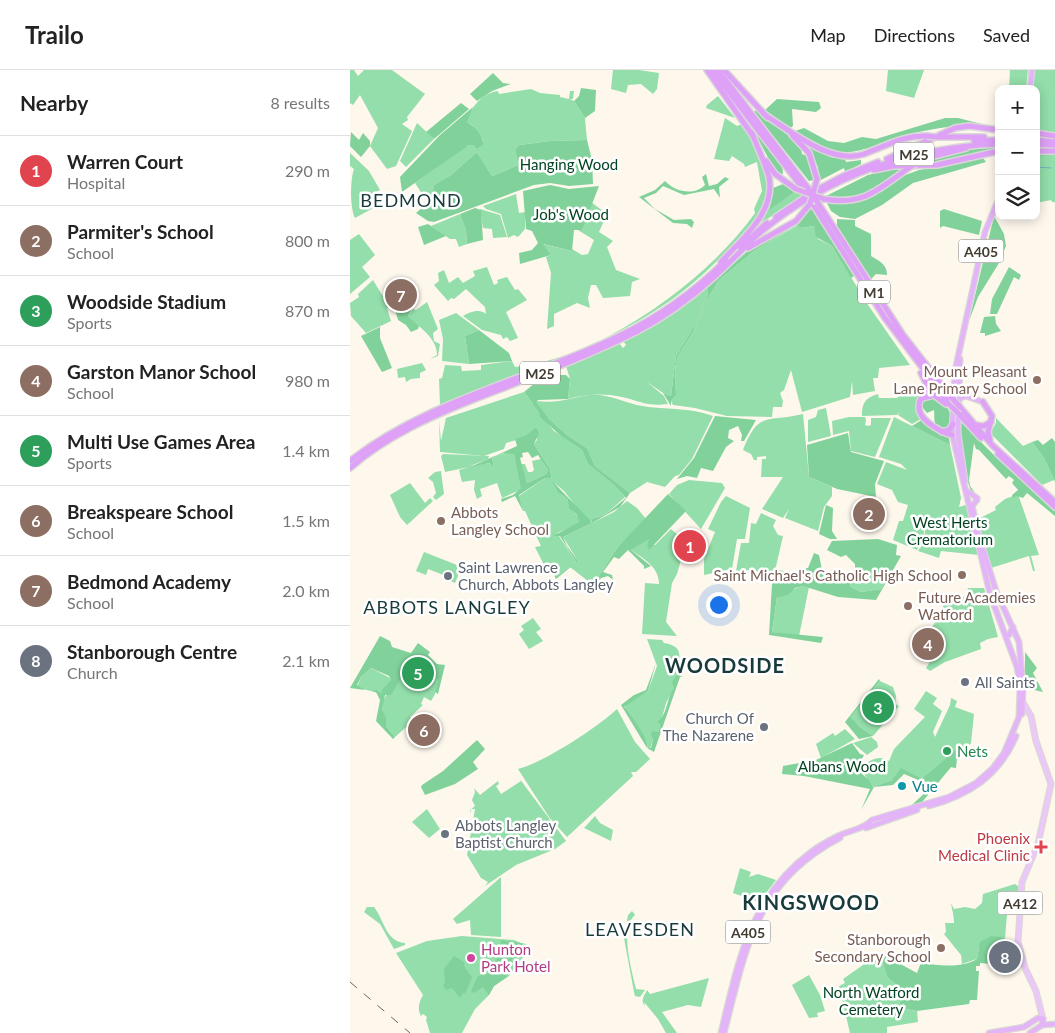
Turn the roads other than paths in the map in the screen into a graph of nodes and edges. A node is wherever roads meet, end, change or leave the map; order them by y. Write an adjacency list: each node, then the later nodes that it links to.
1 (707, 70): 9 (highway)
2 (712, 70): 25 (highway, M1)
3 (718, 70): 25 (highway, M1)
4 (724, 70): 7 (highway)
5 (1031, 70): 6 (highway)
6 (1029, 85)
7 (765, 116): 12 (highway, bridge); 26 (highway, bridge)
8 (995, 129): 23 (highway, M25)
9 (752, 133): 16 (highway, bridge); 30 (highway)
10 (1040, 134): 11 (highway)
11 (1055, 136)
12 (995, 139)
13 (995, 139): 23 (highway, M25)
14 (1040, 140): 15 (highway)
15 (1055, 142)
16 (984, 144): 17 (highway, M25); 24 (highway, M25)
17 (995, 144)
18 (1040, 144): 19 (highway)
19 (1055, 146)
20 (1040, 151): 22 (highway)
21 (995, 152): 24 (highway, M25)
22 (1055, 152)
23 (886, 159): 30 (highway, M25)
24 (842, 180): 29 (highway, M25)
25 (806, 189): 26 (highway, M1, bridge)
26 (814, 204): 29 (highway); 31 (highway, M1); 31 (highway, M1)
27 (995, 208): 32 (highway, A405)
28 (995, 214): 32 (highway, A405)
29 (724, 268): 44 (highway, M25)
30 (715, 270): 43 (highway, M25)
31 (932, 381): 34 (highway, M1); 36 (highway, M1); 37 (highway)
32 (956, 389): 33 (highway); 34 (highway, A405); 39 (highway, A405)
33 (963, 395): 34 (highway); 35 (highway)
34 (955, 399): 40 (highway, M1, bridge); 41 (highway, A405)
35 (983, 402): 38 (highway)
36 (952, 408): 37 (highway, M1); 40 (highway, M1, bridge)
37 (923, 416): 41 (highway)
38 (992, 422): 40 (highway); 42 (highway)
39 (954, 424): 41 (highway, A405); 41 (highway)
40 (973, 426): 42 (highway, M1); 47 (highway, M1)
41 (950, 433): 45 (highway, A405); 50 (highway, A405)
42 (992, 444): 46 (highway, M1)
43 (350, 461)
44 (350, 468)
45 (967, 491): 48 (highway, A405); 48 (highway, A405)
46 (1055, 502)
47 (1055, 507)
48 (978, 530): 49 (highway, A405)
49 (997, 591): 50 (highway); 51 (highway, A405)
50 (991, 597): 52 (highway, A405)
51 (1014, 629): 52 (highway); 53 (highway, A405)
52 (1006, 635): 53 (highway, A405)
53 (1021, 700): 54 (main road, A412); 55 (highway, A405)
54 (1028, 710): 55 (highway); 56 (main road, A412)
55 (1021, 712): 62 (highway, A405)
56 (1040, 1009): 57 (main road, A412); 58 (main road)
57 (1043, 1019): 58 (highway); 59 (highway); 60 (highway)
58 (1034, 1020): 61 (highway)
59 (1055, 1022): 60 (highway)
60 (1041, 1026): 64 (highway)
61 (1024, 1032): 63 (highway)
62 (722, 1033)
63 (988, 1033)
64 (1031, 1033)

